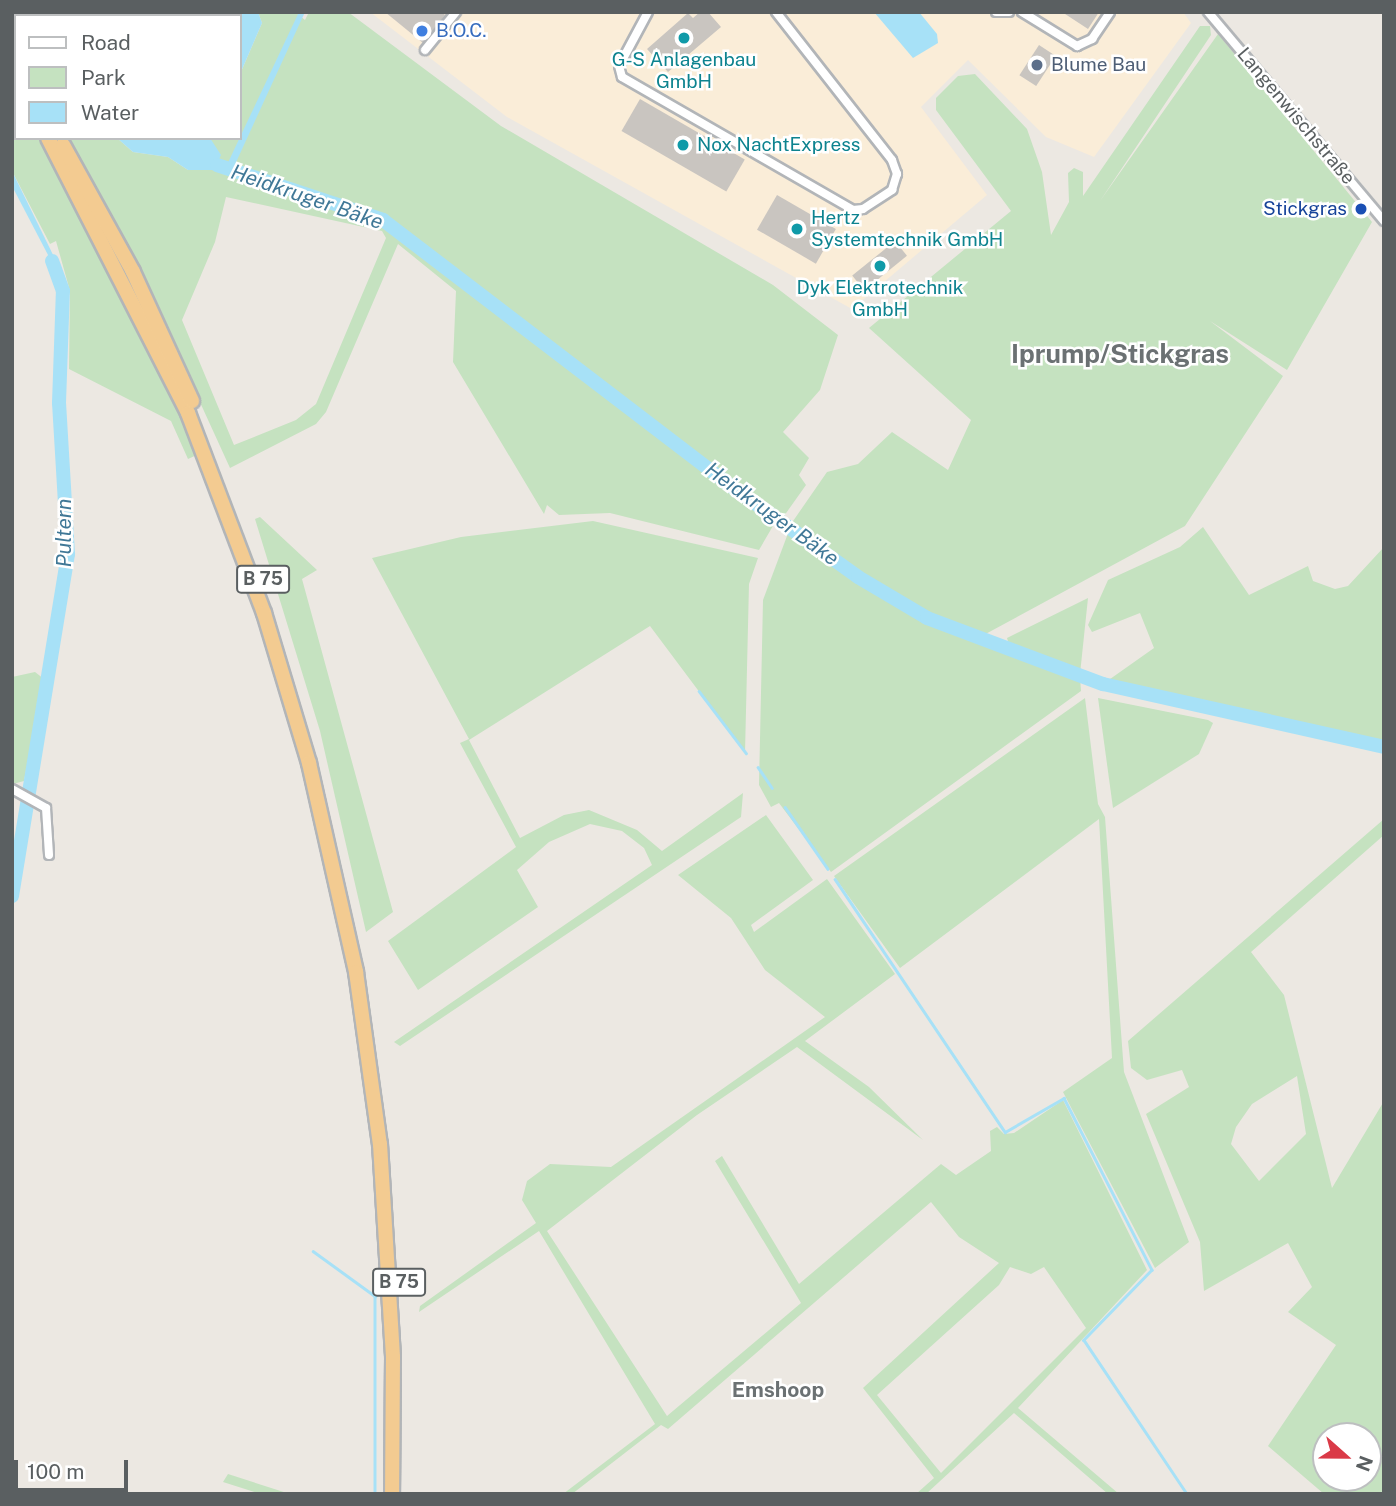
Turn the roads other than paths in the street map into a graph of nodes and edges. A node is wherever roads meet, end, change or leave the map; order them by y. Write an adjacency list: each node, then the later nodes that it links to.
1 (456, 12): 9 (street)
2 (648, 12): 3 (street)
3 (776, 12)
4 (996, 12): 5 (street)
5 (1009, 12)
6 (1022, 12): 7 (street)
7 (1110, 12)
8 (1208, 12): 12 (street, Langenwischstraße)
9 (425, 50)
10 (49, 140): 15 (highway, B 75)
11 (60, 140): 16 (highway, B 75)
12 (1382, 216)
13 (12, 789): 14 (street)
14 (49, 855)
15 (392, 1494)
16 (400, 1494)

